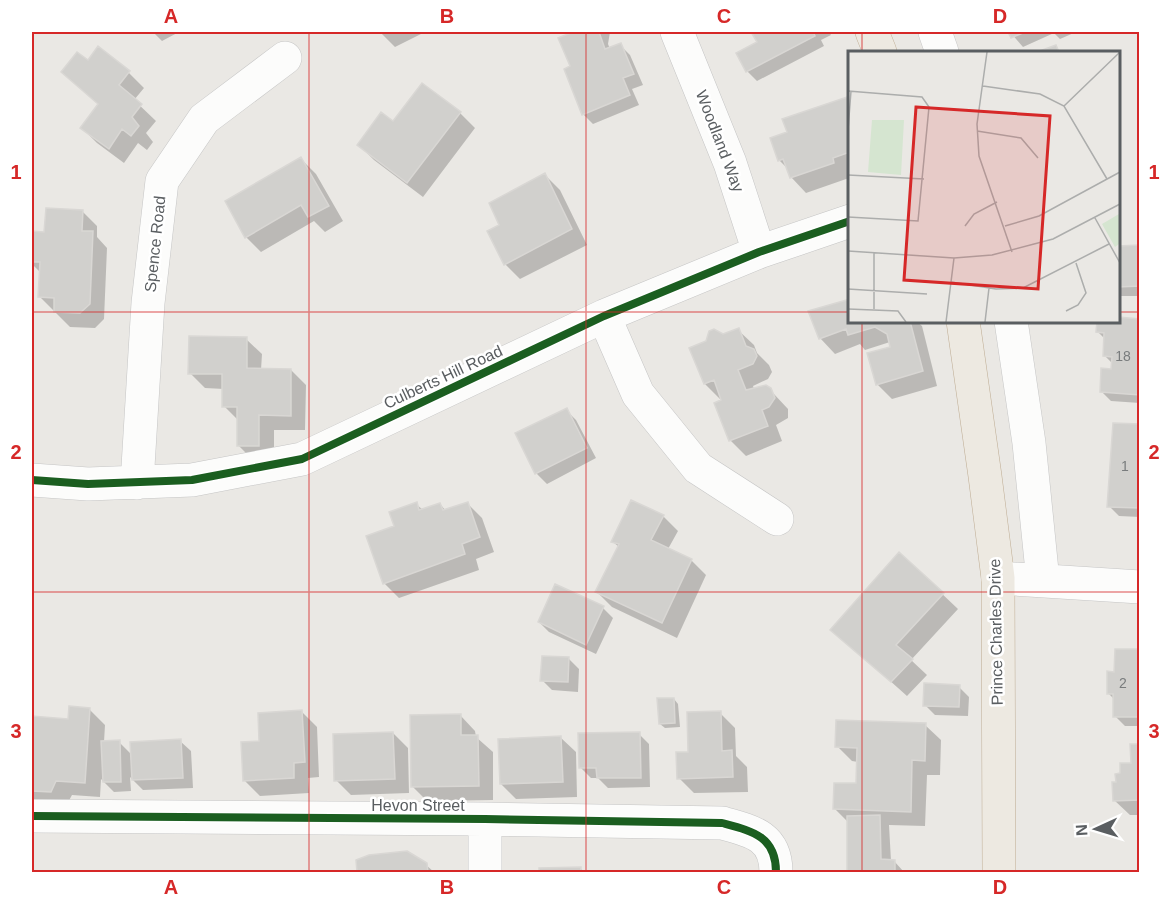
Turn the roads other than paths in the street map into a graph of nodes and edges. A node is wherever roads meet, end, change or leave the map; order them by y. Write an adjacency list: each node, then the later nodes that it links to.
1 (677, 32): 8 (street, Woodland Way)
2 (872, 32): 4 (highway)
3 (935, 32): 5 (street)
4 (880, 51)
5 (942, 51)
6 (285, 58): 13 (street, Spence Road)
7 (848, 222): 8 (street, Culberts Hill Road)
8 (759, 252): 9 (street, Culberts Hill Road)
9 (604, 316): 13 (street, Culberts Hill Road); 14 (street)
10 (963, 322): 15 (highway, Prince Charles Drive)
11 (1011, 322): 16 (street)
12 (32, 480): 13 (street, Culberts Hill Road)
13 (137, 483)
14 (777, 519)
15 (998, 578): 16 (street); 22 (highway, Prince Charles Drive)
16 (1042, 581): 17 (street)
17 (1140, 587)
18 (32, 816): 19 (street, Hevon Street)
19 (484, 819): 20 (street); 21 (street, Hevon Street)
20 (485, 873)
21 (776, 873)
22 (999, 873)

